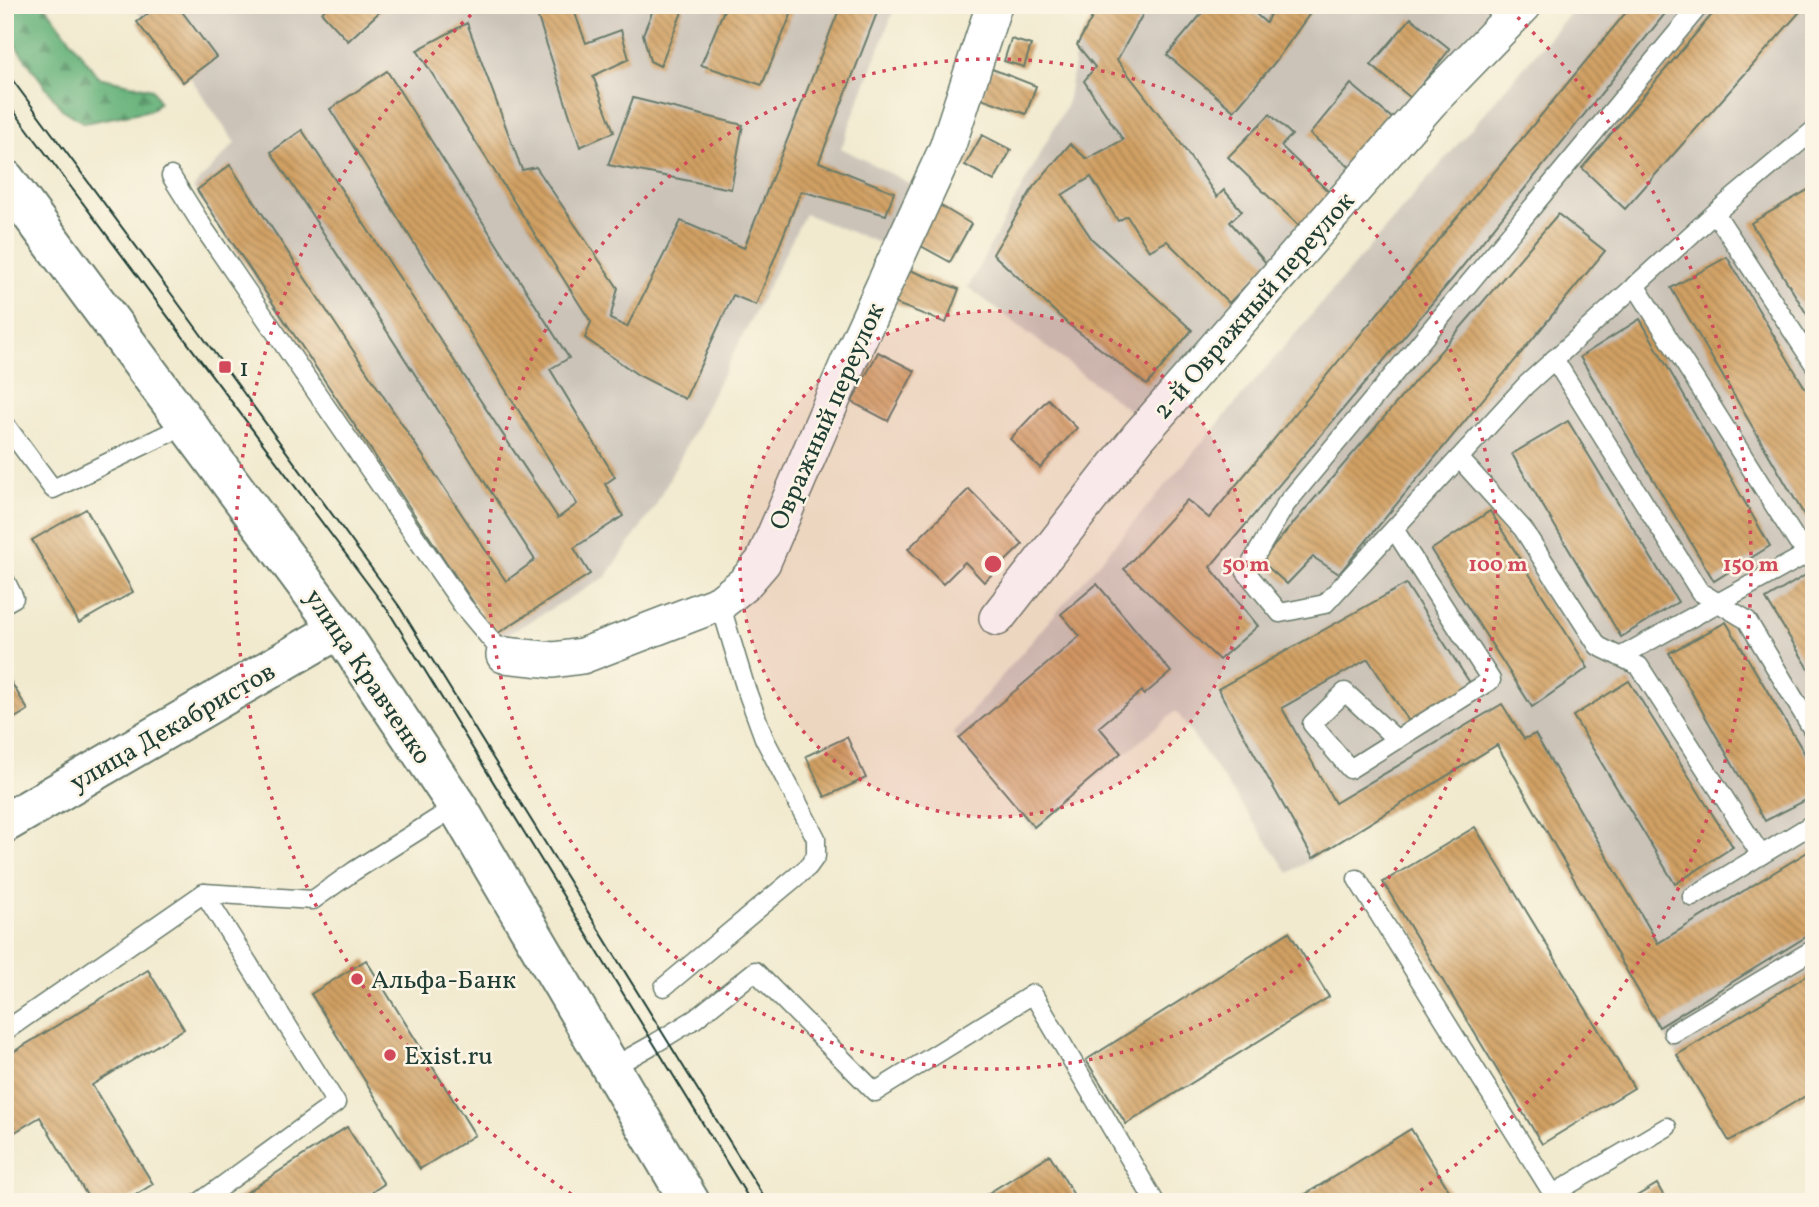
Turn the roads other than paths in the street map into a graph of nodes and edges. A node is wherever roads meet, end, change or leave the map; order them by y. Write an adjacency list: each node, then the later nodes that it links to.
1 (994, 5): 18 (street, Овражный переулок)
2 (1524, 5): 20 (street, 2-й Овражный переулок)
3 (1700, 5): 14 (lane)
4 (1814, 130): 7 (lane)
5 (171, 176): 22 (lane)
6 (5, 179): 12 (main road, улица Кравченко)
7 (1715, 213): 8 (lane); 10 (lane)
8 (1636, 285): 9 (lane); 15 (lane)
9 (1554, 359): 13 (lane); 19 (lane)
10 (1814, 364)
11 (5, 424): 12 (lane)
12 (188, 424): 21 (main road, улица Кравченко)
13 (1459, 458): 14 (lane); 23 (lane)
14 (1394, 529): 25 (lane)
15 (1814, 549): 19 (lane)
16 (5, 580): 17 (lane)
17 (5, 603)
18 (720, 603): 22 (street, Овражный переулок); 34 (lane)
19 (1719, 603): 23 (lane); 24 (lane)
20 (997, 618)
21 (339, 629): 26 (main road, улица Кравченко); 27 (main road, улица Декабристов)
22 (504, 655)
23 (1620, 657): 29 (lane)
24 (1814, 732)
25 (1397, 740): 25 (lane)
26 (457, 806): 31 (lane); 37 (main road, улица Кравченко)
27 (5, 823)
28 (1814, 823): 29 (lane)
29 (1761, 855): 32 (lane)
30 (1357, 879): 39 (lane)
31 (204, 893): 35 (lane); 40 (lane)
32 (1692, 897)
33 (1814, 949): 36 (lane)
34 (664, 987)
35 (5, 1031)
36 (1673, 1034)
37 (611, 1068): 41 (main road, улица Кравченко); 42 (lane)
38 (1667, 1127): 39 (lane)
39 (1551, 1198)
40 (200, 1202)
41 (690, 1202)
42 (1155, 1202)

